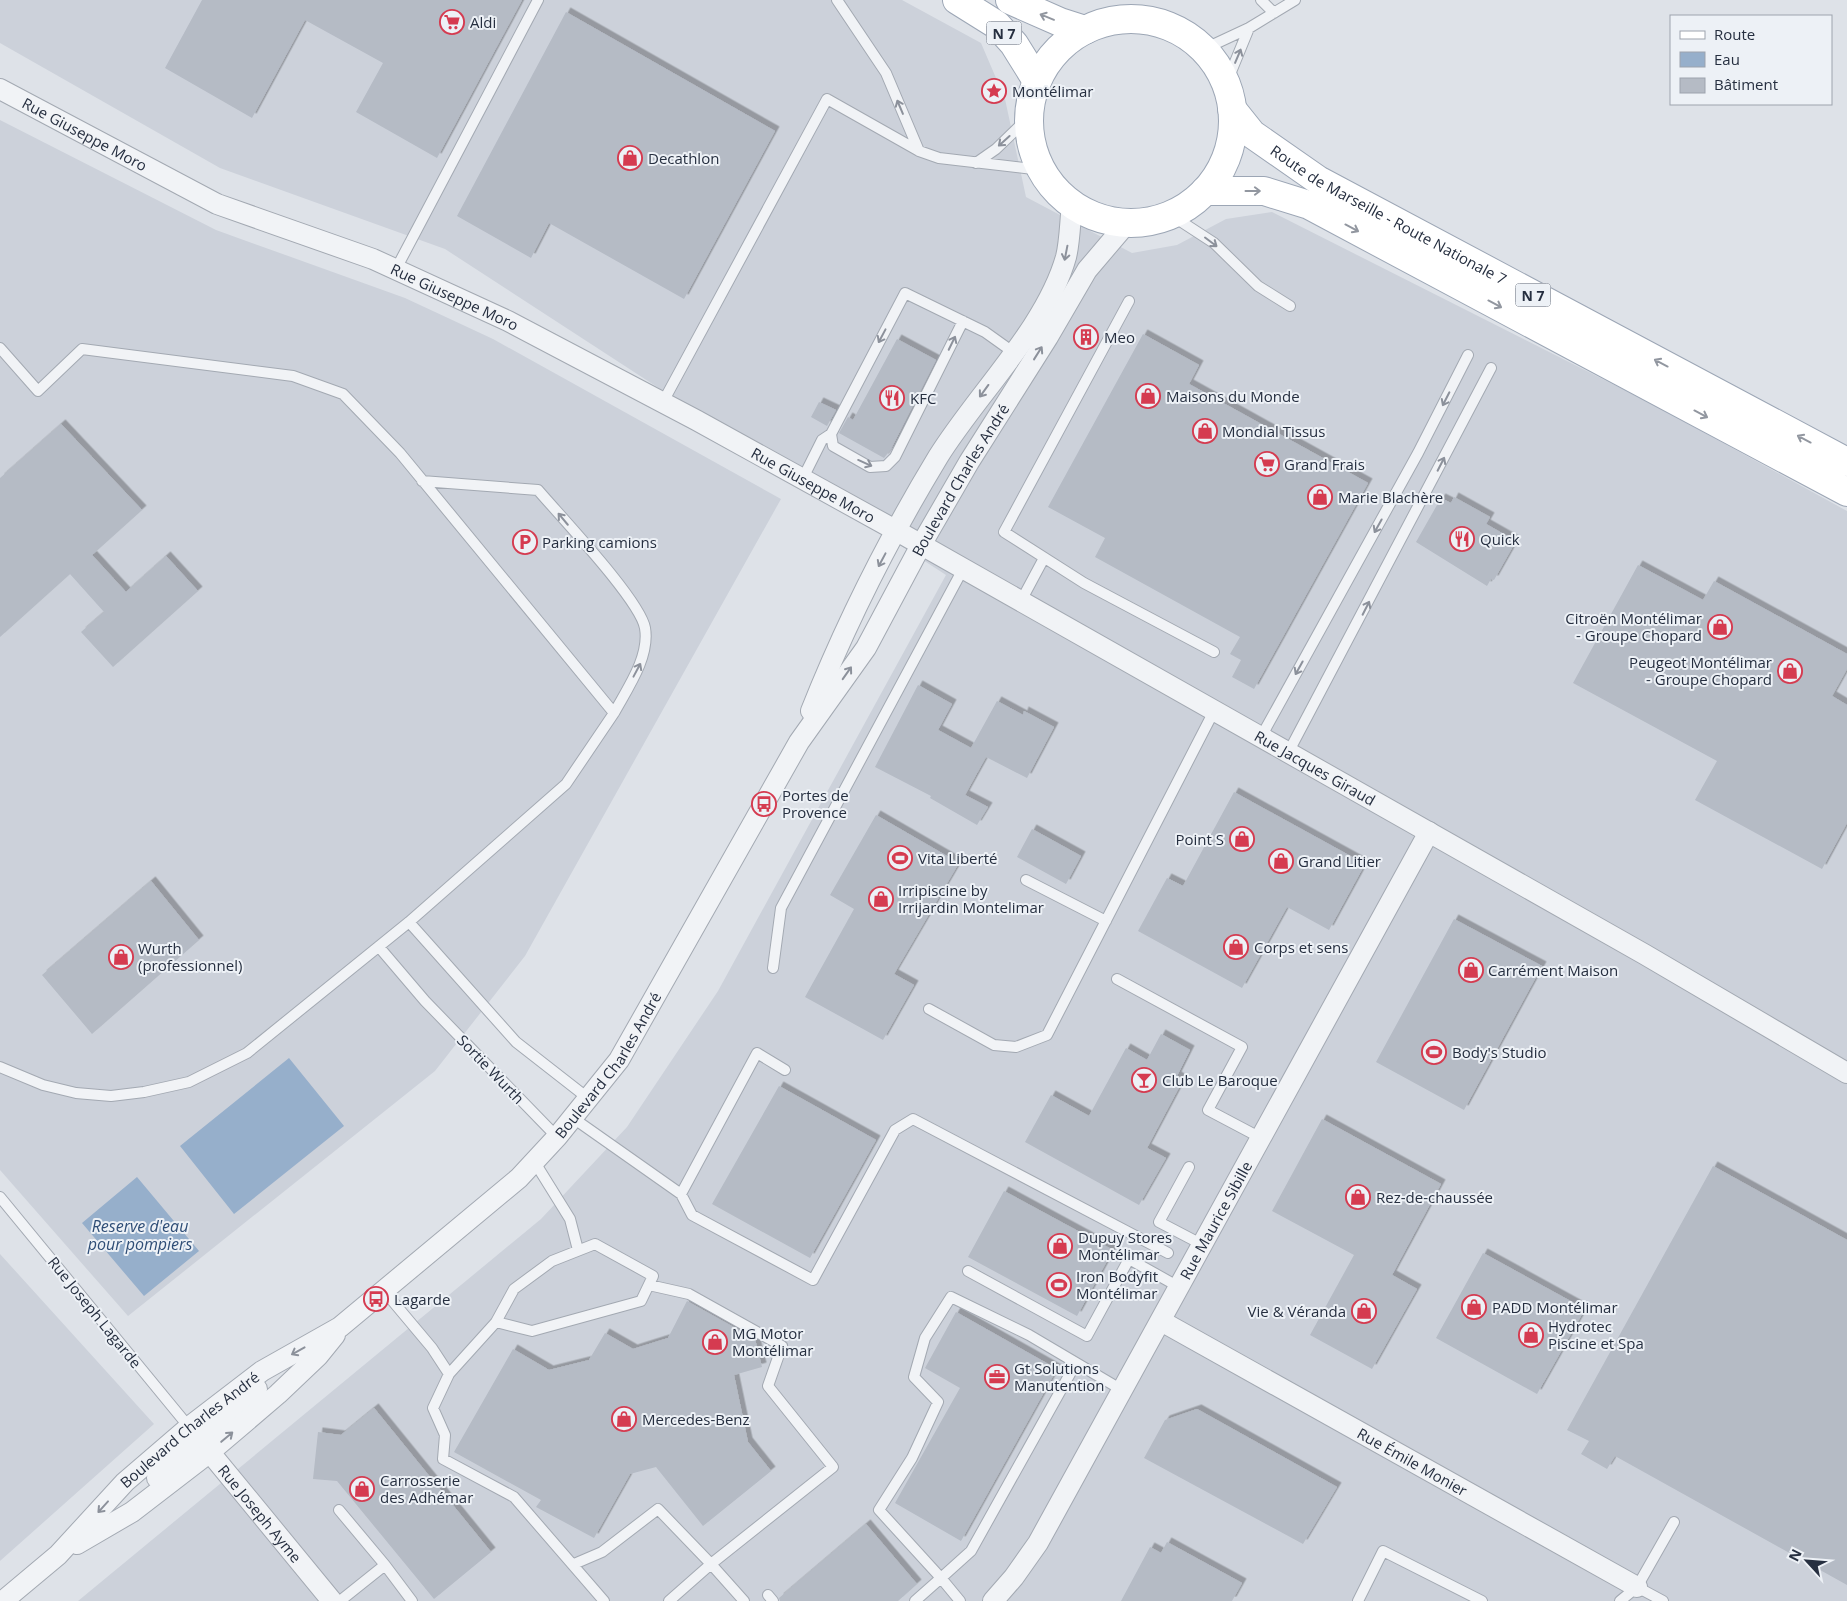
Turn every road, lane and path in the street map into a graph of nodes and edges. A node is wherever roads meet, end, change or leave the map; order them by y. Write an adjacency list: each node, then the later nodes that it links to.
1 (538, 0): 22 (lane)
2 (837, 0): 15 (lane, one-way to 2)
3 (957, 0): 11 (main road, N 7)
4 (1010, 0): 9 (main road, N 7, one-way to 4)
5 (1260, 0): 7 (lane)
6 (1295, 0): 7 (lane)
7 (1274, 13): 8 (lane)
8 (1250, 28): 10 (lane); 13 (lane, one-way to 8)
9 (1085, 30): 10 (main road, Route de Marseille - Route Nationale 7); 11 (main road, Route de Marseille - Route Nationale 7)
10 (1204, 49): 13 (main road, Route de Marseille - Route Nationale 7)
11 (1037, 81): 14 (main road, Route de Marseille - Route Nationale 7)
12 (0, 89): 22 (street, Rue Giuseppe Moro)
13 (1229, 96): 18 (main road, Route de Marseille - Route Nationale 7); 32 (main road, Route de Marseille - Route Nationale 7 / N 7, one-way to 13)
14 (1029, 117): 16 (lane, one-way to 16); 17 (main road, Route de Marseille - Route Nationale 7)
15 (919, 152): 16 (lane); 30 (lane)
16 (976, 162): 17 (lane)
17 (1041, 170): 19 (main road, Route de Marseille - Route Nationale 7)
18 (1205, 191): 20 (main road, Route de Marseille - Route Nationale 7); 35 (main road, Route de Marseille - Route Nationale 7 / N 7, one-way to 35)
19 (1072, 204): 21 (main road, Route de Marseille - Route Nationale 7); 27 (street, Boulevard Charles André, one-way to 27)
20 (1171, 215): 21 (main road, Route de Marseille - Route Nationale 7); 24 (lane, one-way to 24)
21 (1127, 223): 36 (street, Boulevard Charles André, one-way to 21)
22 (396, 269): 30 (street, Rue Giuseppe Moro)
23 (1129, 301): 37 (lane)
24 (1290, 306)
25 (963, 321): 27 (lane); 31 (lane, one-way to 31); 31 (lane, one-way to 25)
26 (0, 348): 34 (lane)
27 (1013, 352): 36 (street, Boulevard Charles André, one-way to 36)
28 (1468, 355): 43 (lane, one-way to 43)
29 (1491, 368): 45 (lane, one-way to 29)
30 (663, 402): 33 (street, Rue Giuseppe Moro)
31 (831, 434): 33 (lane)
32 (1847, 462)
33 (803, 478): 36 (street, Rue Giuseppe Moro)
34 (422, 481): 42 (lane); 42 (lane, one-way to 34)
35 (1847, 492)
36 (909, 538): 38 (street, Rue Jacques Giraud); 44 (street, Boulevard Charles André, one-way to 44); 44 (street, Boulevard Charles André, one-way to 36)
37 (1044, 558): 39 (lane); 40 (lane)
38 (963, 569): 39 (street, Rue Jacques Giraud); 51 (lane)
39 (1021, 601): 41 (street, Rue Jacques Giraud)
40 (1214, 652)
41 (1214, 711): 43 (street, Rue Jacques Giraud); 48 (lane)
42 (614, 712): 49 (lane)
43 (1261, 737): 45 (street, Rue Jacques Giraud)
44 (799, 742): 57 (street, Boulevard Charles André)
45 (1288, 753): 46 (street, Rue Jacques Giraud)
46 (1429, 832): 56 (street, Rue Jacques Giraud); 60 (street, Rue Maurice Sibille)
47 (1026, 880): 48 (lane)
48 (1106, 921): 53 (lane)
49 (409, 922): 50 (lane); 57 (lane)
50 (379, 947): 54 (lane); 59 (lane, Sortie Wurth)
51 (773, 968)
52 (1117, 979): 60 (lane)
53 (929, 1009)
54 (0, 1067)
55 (785, 1070): 63 (lane)
56 (1847, 1073)
57 (589, 1099): 58 (street, Boulevard Charles André)
58 (573, 1118): 59 (street, Boulevard Charles André); 63 (lane)
59 (557, 1137): 61 (street, Boulevard Charles André)
60 (1260, 1138): 65 (street, Rue Maurice Sibille)
61 (534, 1161): 66 (lane); 71 (street, Boulevard Charles André)
62 (1189, 1167): 65 (lane)
63 (681, 1194): 67 (lane)
64 (0, 1197): 78 (lane, Rue Joseph Lagarde)
65 (1202, 1244): 70 (street, Rue Maurice Sibille)
66 (578, 1250): 69 (lane); 73 (lane)
67 (1168, 1253)
68 (968, 1271): 70 (lane)
69 (649, 1285): 73 (lane); 83 (lane)
70 (1179, 1286): 72 (street, Rue Maurice Sibille)
71 (385, 1292): 74 (street, Boulevard Charles André); 76 (lane)
72 (1161, 1321): 77 (street, Rue Maurice Sibille); 86 (street, Rue Émile Monier)
73 (496, 1322): 76 (lane)
74 (340, 1327): 78 (street, Boulevard Charles André, one-way to 74); 78 (street, Boulevard Charles André, one-way to 78)
75 (1076, 1363): 77 (lane); 85 (lane); 85 (lane)
76 (449, 1374): 82 (lane)
77 (1122, 1390): 96 (street, Rue Maurice Sibille)
78 (199, 1440): 81 (street, Boulevard Charles André); 81 (street, Boulevard Charles André, one-way to 81); 88 (street, Rue Joseph Ayme)
79 (339, 1510): 84 (lane)
80 (1674, 1522): 86 (lane)
81 (58, 1555): 87 (street, Boulevard Charles André)
82 (574, 1564): 83 (lane); 91 (lane)
83 (711, 1564): 92 (lane); 93 (lane)
84 (385, 1565): 89 (lane); 90 (lane)
85 (941, 1578): 94 (lane); 95 (lane)
86 (1637, 1587): 99 (lane); 100 (lane, Rue Émile Monier)
87 (3, 1601)
88 (332, 1601)
89 (340, 1601)
90 (412, 1601)
91 (604, 1601)
92 (669, 1601)
93 (744, 1601)
94 (914, 1601)
95 (960, 1601)
96 (993, 1601)
97 (1358, 1601): 98 (lane)
98 (1482, 1601)
99 (1620, 1601)
100 (1663, 1601)

